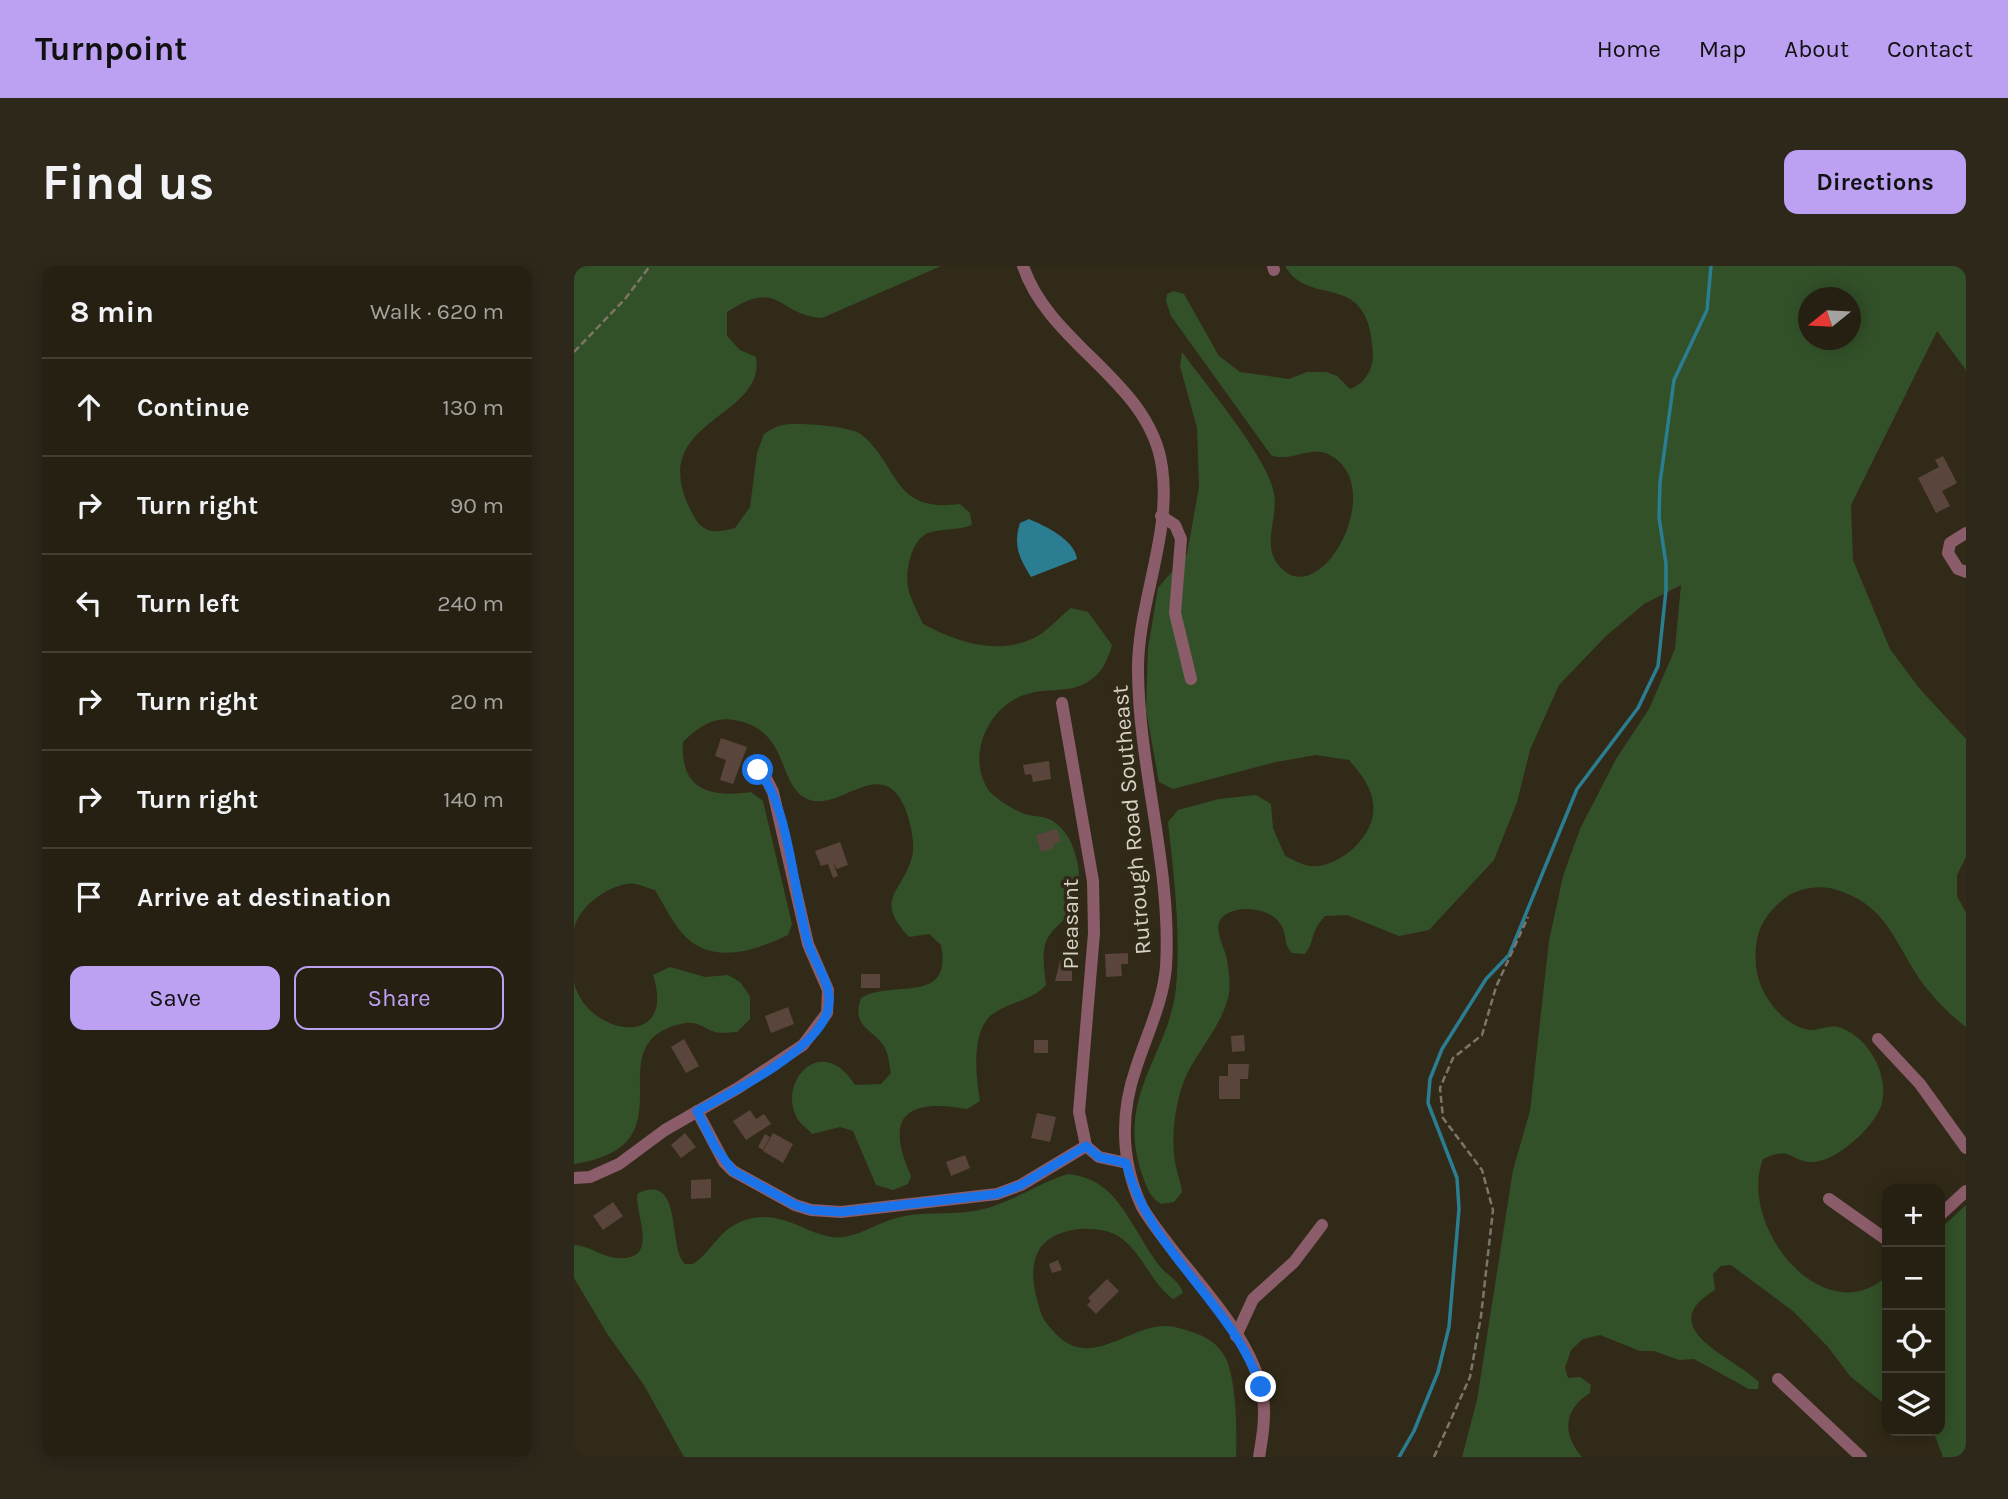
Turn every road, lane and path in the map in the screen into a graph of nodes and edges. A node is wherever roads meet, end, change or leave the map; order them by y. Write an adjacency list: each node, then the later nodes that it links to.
1 (650, 266): 3 (path)
2 (1023, 266): 4 (street, Rutrough Road Southeast)
3 (574, 352)
4 (1161, 516): 7 (street); 15 (street, Rutrough Road Southeast)
5 (1966, 533): 6 (street)
6 (1966, 572)
7 (1191, 679)
8 (1062, 703): 13 (street, Pleasant)
9 (750, 764): 12 (street)
10 (1528, 917): 25 (path)
11 (1878, 1039): 14 (street)
12 (697, 1111): 13 (street); 16 (street)
13 (1086, 1146): 15 (street)
14 (1966, 1148)
15 (1126, 1163): 22 (street, Rutrough Road Southeast)
16 (574, 1178)
17 (1966, 1191): 19 (street)
18 (1829, 1199): 21 (street)
19 (1945, 1210)
20 (1322, 1225): 22 (street)
21 (1882, 1236)
22 (1236, 1336): 24 (street, Rutrough Road Southeast)
23 (1777, 1379): 26 (street)
24 (1259, 1457)
25 (1434, 1457)
26 (1861, 1457)

